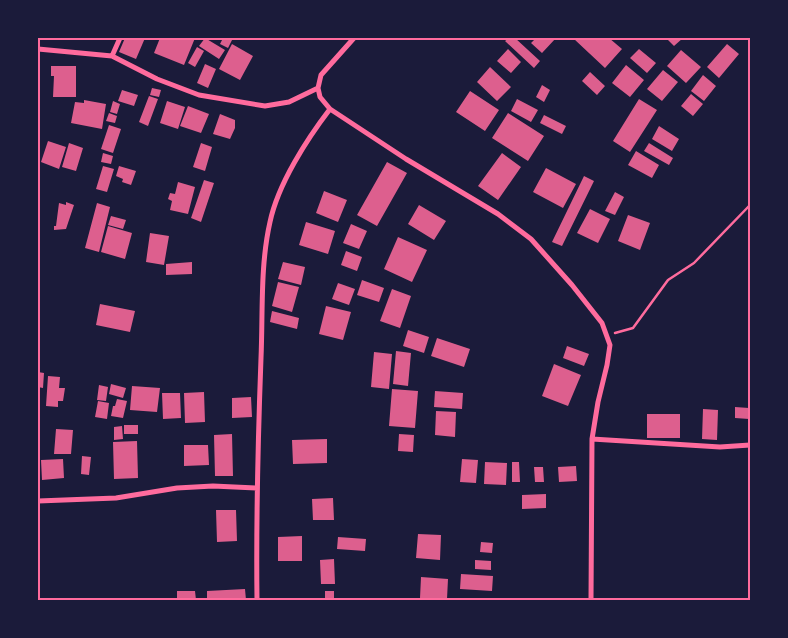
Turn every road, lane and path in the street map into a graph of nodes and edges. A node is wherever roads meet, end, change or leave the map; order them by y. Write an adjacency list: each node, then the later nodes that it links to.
1 (120, 38): 4 (street)
2 (354, 38): 5 (street)
3 (38, 49): 4 (street)
4 (112, 56): 5 (street)
5 (318, 88): 6 (street)
6 (330, 109): 8 (street); 11 (street)
7 (750, 204): 8 (path)
8 (607, 335): 9 (street)
9 (592, 439): 10 (street); 14 (street)
10 (750, 445)
11 (257, 488): 12 (street); 13 (street)
12 (38, 501)
13 (257, 600)
14 (591, 600)

